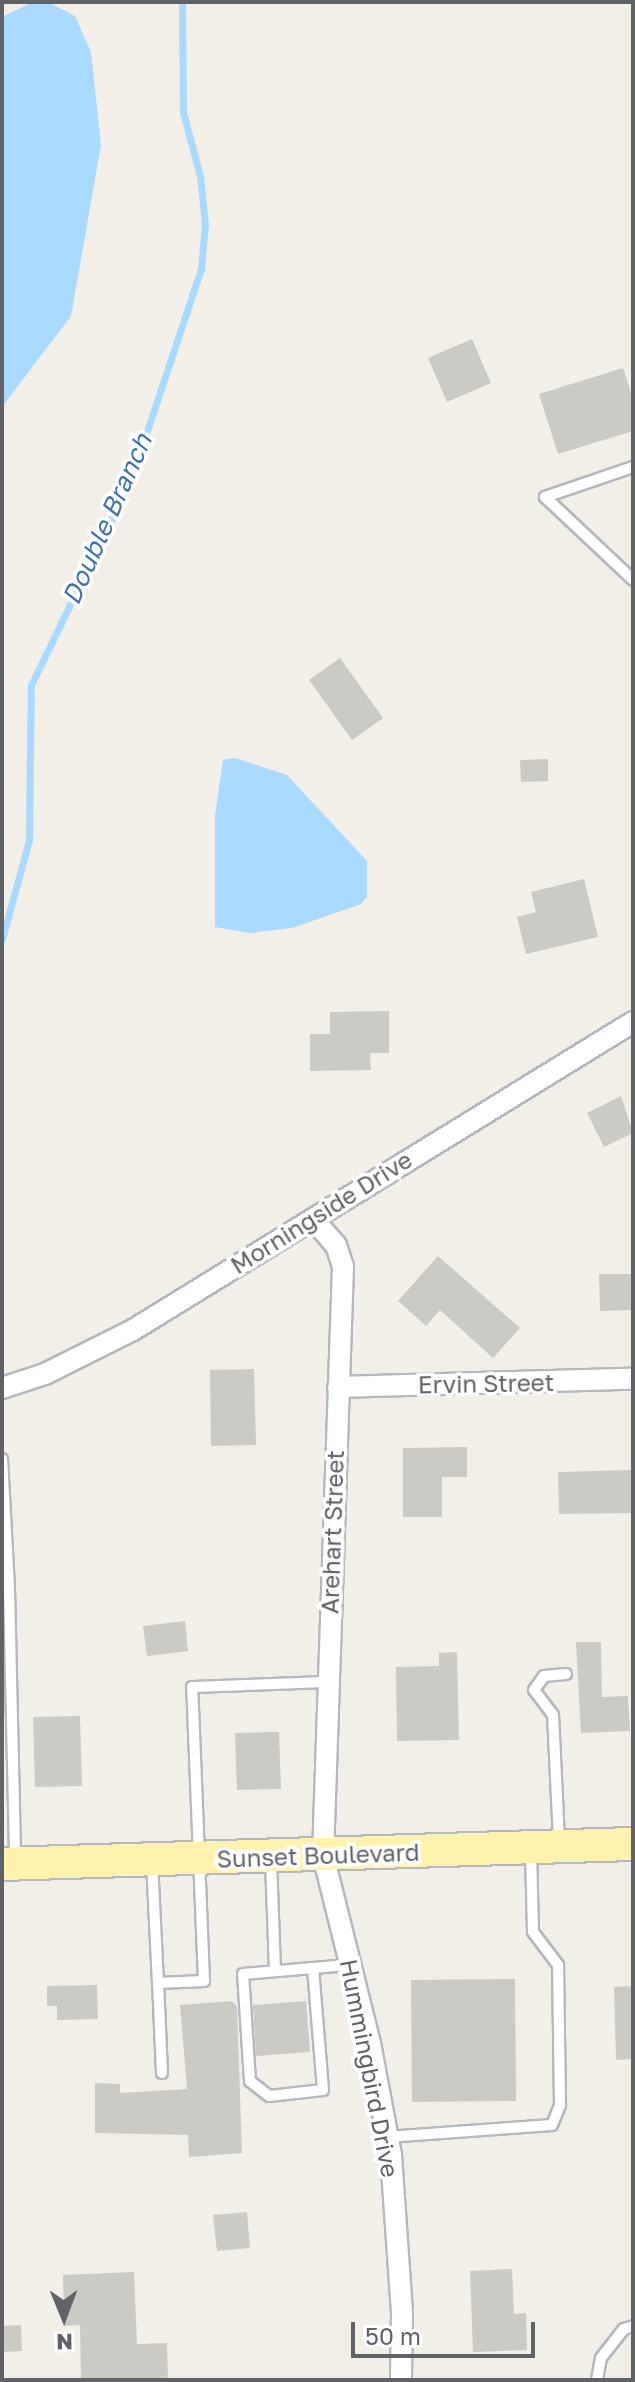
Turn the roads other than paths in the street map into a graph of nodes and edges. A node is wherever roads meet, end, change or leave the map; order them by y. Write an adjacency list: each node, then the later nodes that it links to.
1 (633, 467): 2 (lane)
2 (633, 580)
3 (633, 1022): 4 (street, Morningside Drive)
4 (313, 1219): 6 (street, Arehart Street); 7 (street, Morningside Drive)
5 (633, 1379): 6 (street, Ervin Street)
6 (338, 1387): 11 (street, Arehart Street)
7 (2, 1388)
8 (2, 1459): 9 (lane)
9 (5, 1588): 12 (lane)
10 (566, 1674): 15 (lane)
11 (327, 1682): 16 (street, Arehart Street); 18 (lane)
12 (14, 1795): 13 (lane); 20 (lane)
13 (2, 1796)
14 (633, 1844): 15 (main road, Sunset Boulevard)
15 (545, 1847): 16 (main road, Sunset Boulevard); 26 (lane)
16 (323, 1855): 17 (main road, Sunset Boulevard); 21 (street, Hummingbird Drive)
17 (271, 1857): 18 (main road, Sunset Boulevard); 23 (lane)
18 (198, 1859): 19 (main road, Sunset Boulevard); 24 (lane)
19 (152, 1860): 20 (main road, Sunset Boulevard); 24 (lane)
20 (9, 1864)
21 (351, 1965): 22 (lane); 26 (street, Hummingbird Drive)
22 (313, 1968): 23 (lane); 23 (lane)
23 (275, 1971)
24 (158, 1983): 25 (lane)
25 (162, 2073)
26 (387, 2137): 28 (street, Hummingbird Drive)
27 (633, 2326): 29 (lane)
28 (401, 2380)
29 (597, 2380)

